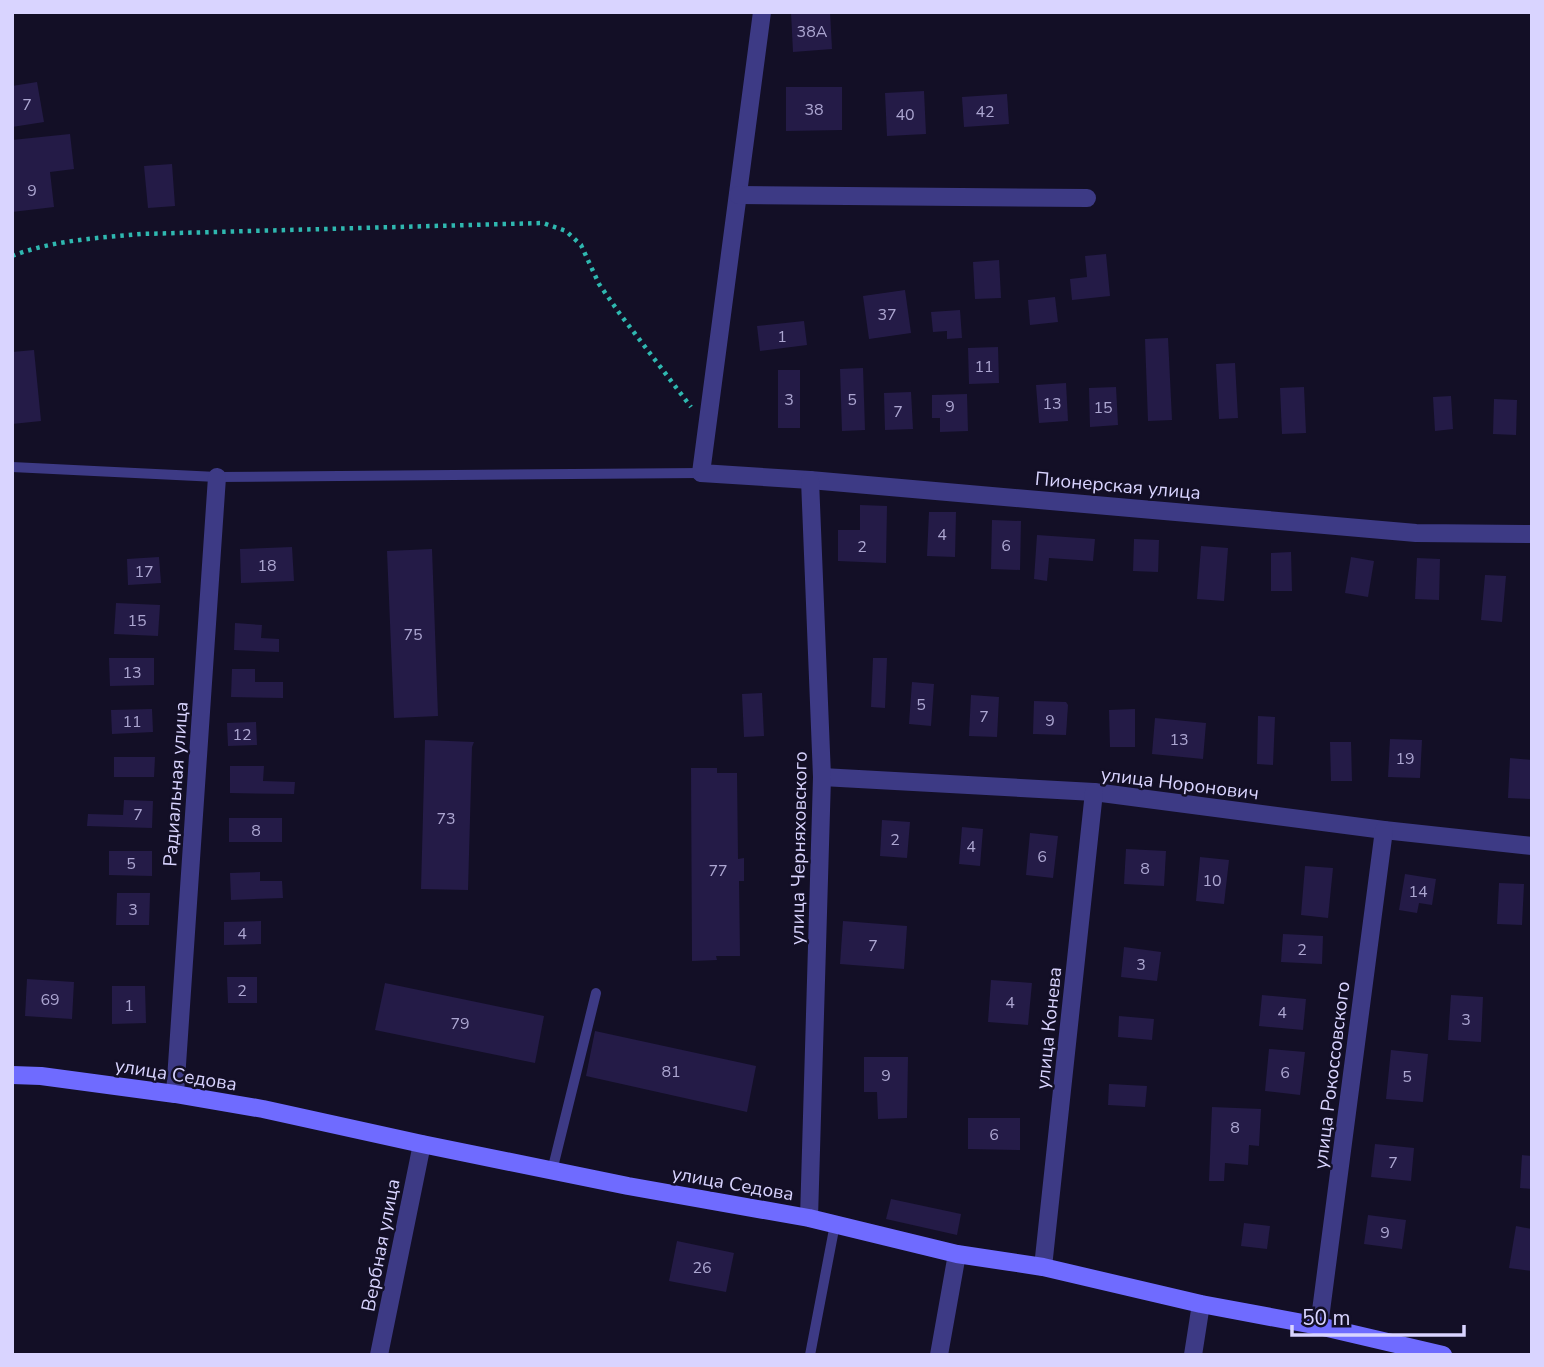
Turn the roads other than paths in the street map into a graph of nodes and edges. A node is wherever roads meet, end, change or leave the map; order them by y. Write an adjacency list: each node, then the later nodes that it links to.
1 (762, 12): 2 (street)
2 (738, 195): 3 (street); 5 (street)
3 (1087, 198)
4 (12, 467): 6 (lane)
5 (701, 473): 6 (lane); 7 (street, Пионерская улица)
6 (217, 477): 15 (street, Радиальная улица)
7 (810, 480): 8 (street, Пионерская улица); 9 (street, улица Черняховского)
8 (1532, 534)
9 (822, 777): 10 (street, улица Норонович); 18 (street, улица Черняховского)
10 (1094, 792): 11 (street, улица Норонович); 21 (street, улица Конева)
11 (1384, 830): 12 (street, улица Норонович); 23 (street, улица Рокоссовского)
12 (1532, 846)
13 (596, 993): 17 (lane)
14 (12, 1074): 15 (street, улица Седова)
15 (175, 1094): 16 (street, улица Седова)
16 (422, 1144): 17 (street, улица Седова); 24 (street, Вербная улица)
17 (552, 1171): 18 (street, улица Седова)
18 (809, 1218): 19 (street, улица Седова)
19 (835, 1224): 20 (street, улица Седова); 25 (lane)
20 (957, 1254): 21 (street, улица Седова); 26 (street)
21 (1043, 1268): 22 (street, улица Седова)
22 (1201, 1304): 23 (street, улица Седова); 27 (street)
23 (1319, 1326): 28 (street, улица Седова)
24 (379, 1355)
25 (810, 1355)
26 (939, 1355)
27 (1193, 1355)
28 (1443, 1355)

